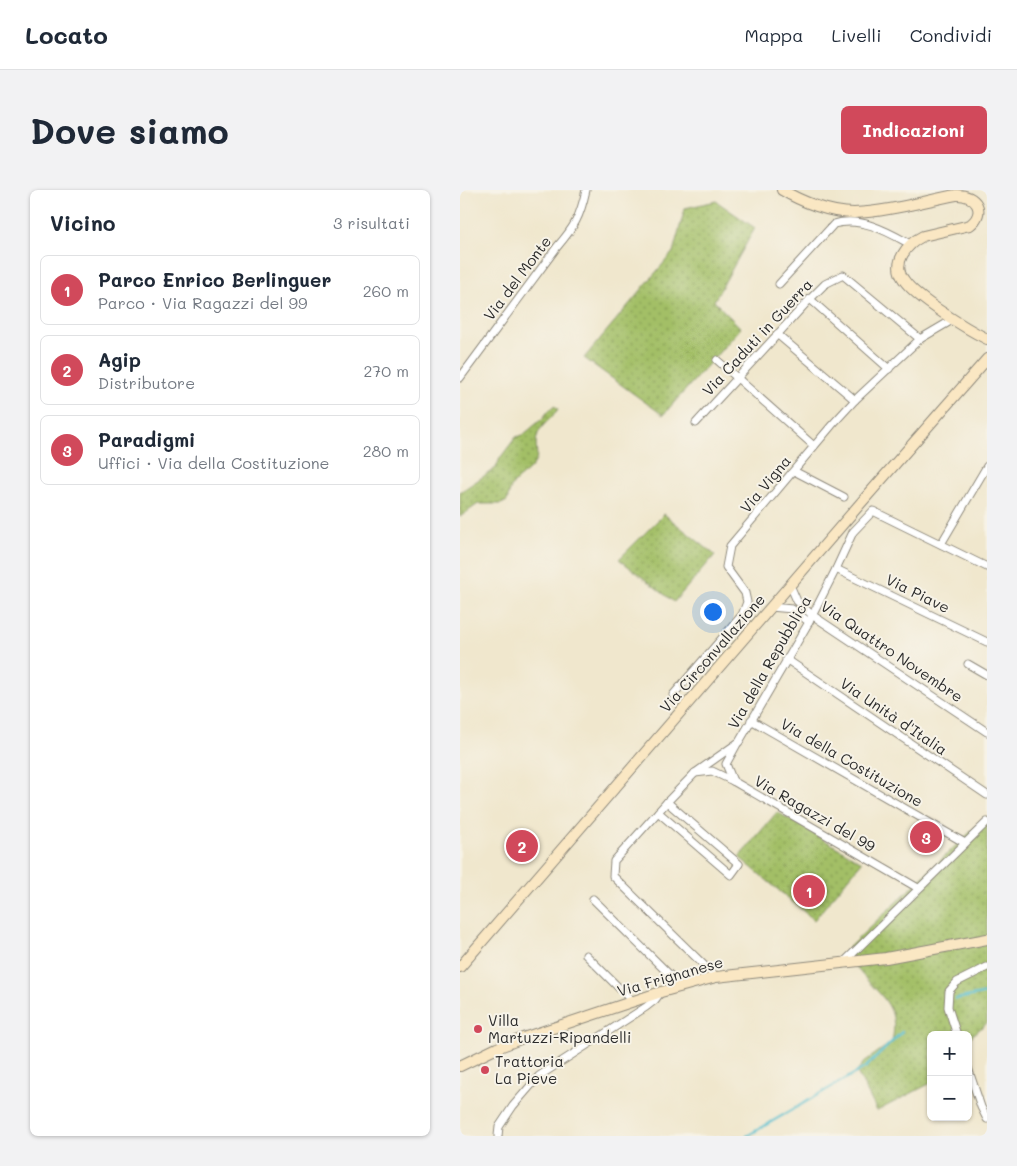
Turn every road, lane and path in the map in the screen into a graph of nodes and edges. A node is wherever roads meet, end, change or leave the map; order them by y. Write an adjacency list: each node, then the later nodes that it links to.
1 (586, 190): 13 (street, Via del Monte)
2 (782, 190): 3 (main road)
3 (910, 244): 4 (street); 6 (main road)
4 (779, 284)
5 (810, 299): 7 (street, Via Caduti in Guerra); 8 (street, Via Caduti in Guerra); 12 (street)
6 (954, 319): 8 (street, Via Vigna); 9 (main road)
7 (777, 334): 14 (street, Via Caduti in Guerra); 15 (street)
8 (920, 339): 12 (street, Via Vigna)
9 (987, 339)
10 (987, 359): 24 (main road, Via Circonvallazione)
11 (717, 360): 14 (street)
12 (888, 368): 15 (street, Via Vigna)
13 (460, 378)
14 (737, 378): 16 (street, Via Caduti in Guerra); 17 (street)
15 (855, 400): 17 (street, Via Vigna)
16 (696, 423)
17 (814, 446): 19 (street, Via Vigna)
18 (987, 466): 21 (street)
19 (794, 471): 20 (street); 32 (street, Via Vigna)
20 (844, 498)
21 (941, 544): 22 (street); 23 (street, Via della Repubblica)
22 (987, 567)
23 (836, 569): 26 (street, Via della Repubblica); 28 (street, Via Piave)
24 (790, 585): 25 (main road, Via Circonvallazione); 26 (street, Via Quattro Novembre)
25 (771, 607): 27 (street); 48 (main road, Via Circonvallazione)
26 (812, 615): 27 (street, Via della Repubblica); 34 (street, Via Quattro Novembre)
27 (809, 622): 29 (street, Via della Repubblica)
28 (987, 642)
29 (786, 660): 33 (street, Via della Repubblica); 38 (street, Via Unità d'Italia)
30 (968, 664): 31 (street)
31 (987, 675)
32 (673, 695)
33 (751, 720): 35 (street, Via della Repubblica); 42 (street, Via della Costituzione)
34 (987, 732)
35 (739, 742): 36 (street, Via della Repubblica); 37 (street)
36 (695, 773): 37 (street, Via Ragazzi del 99); 39 (street, Via della Repubblica)
37 (732, 781): 43 (street, Via Ragazzi del 99)
38 (987, 795)
39 (667, 802): 40 (street, Via della Repubblica); 40 (street)
40 (658, 812): 50 (street, Via della Repubblica)
41 (987, 822): 42 (street)
42 (965, 844): 43 (street)
43 (918, 888): 47 (street)
44 (593, 899): 51 (street)
45 (987, 939): 47 (main road, Via Frignanese)
46 (586, 955): 53 (street)
47 (843, 963): 50 (main road, Via Frignanese)
48 (460, 967)
49 (987, 967): 54 (street)
50 (716, 976): 51 (main road, Via Frignanese)
51 (681, 986): 52 (main road, Via Frignanese)
52 (661, 992): 53 (main road, Via Frignanese); 58 (street)
53 (633, 1002): 55 (main road, Via Frignanese)
54 (956, 1031)
55 (460, 1066)
56 (971, 1076): 57 (street)
57 (987, 1119)
58 (498, 1136)

